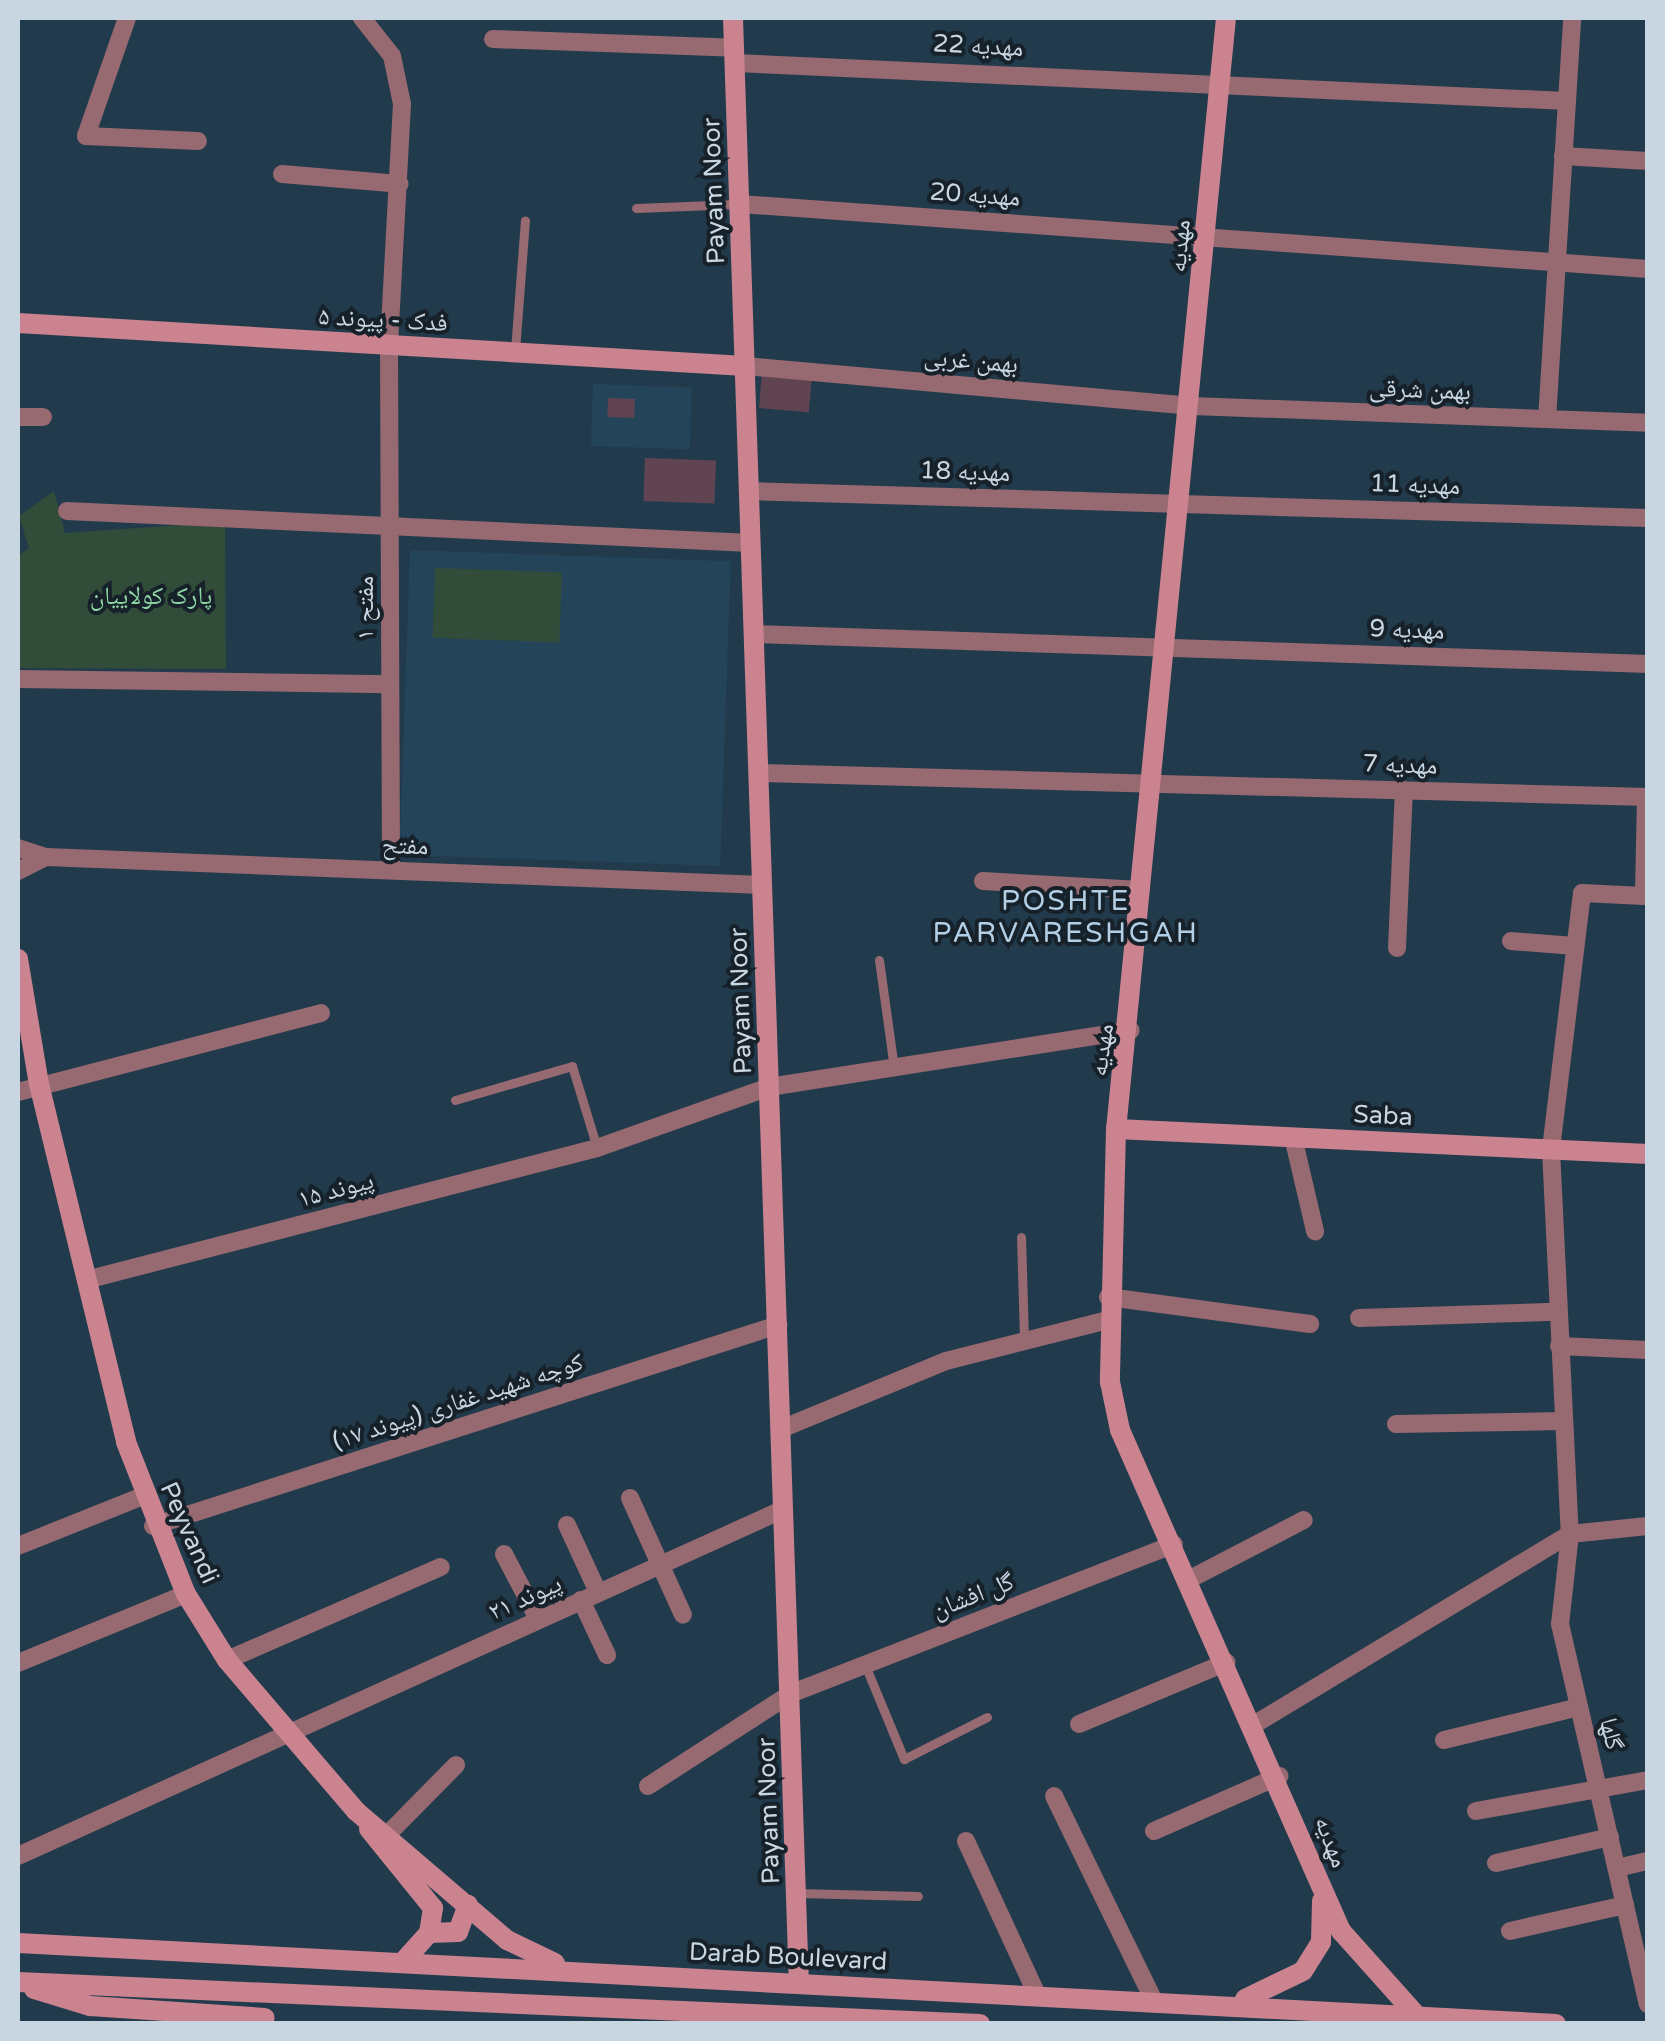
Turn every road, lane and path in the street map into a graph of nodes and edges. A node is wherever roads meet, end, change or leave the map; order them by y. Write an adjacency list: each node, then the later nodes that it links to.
1 (127, 18): 10 (street)
2 (362, 18): 14 (street, مفتح ۱)
3 (732, 18): 7 (street, Payam Noor)
4 (1226, 18): 8 (street, مهدیه)
5 (1572, 18): 9 (street)
6 (493, 38): 7 (street, مهدیه 22)
7 (735, 55): 8 (street, مهدیه 22); 15 (street, Payam Noor)
8 (1219, 84): 9 (street, مهدیه 22); 18 (street, مهدیه)
9 (1566, 101): 11 (street)
10 (198, 141)
11 (1563, 156): 12 (street); 19 (street)
12 (1648, 161)
13 (282, 174): 14 (street)
14 (400, 184): 22 (street, مفتح ۱)
15 (740, 204): 16 (lane); 18 (street, مهدیه 20); 24 (street, Payam Noor)
16 (636, 208)
17 (525, 220): 23 (lane)
18 (1206, 235): 19 (street, مهدیه 20); 25 (street, مهدیه)
19 (1557, 262): 20 (street, مهدیه 20); 28 (street)
20 (1648, 269)
21 (18, 323): 22 (street, فدک - پیوند ۵)
22 (390, 345): 23 (street, فدک - پیوند ۵); 34 (street, مفتح ۱)
23 (515, 352): 24 (street, فدک - پیوند ۵)
24 (745, 366): 25 (street, بهمن غربی); 30 (street, Payam Noor)
25 (1192, 406): 28 (street, بهمن شرقی); 31 (street, مهدیه)
26 (43, 417): 27 (street)
27 (18, 418)
28 (1547, 420): 29 (street, بهمن شرقی)
29 (1648, 423)
30 (749, 491): 31 (street, مهدیه 18); 35 (street, Payam Noor)
31 (1180, 502): 33 (street, مهدیه 11); 37 (street, مهدیه)
32 (68, 511): 34 (street)
33 (1648, 518)
34 (390, 530): 35 (street); 40 (street, مفتح ۱)
35 (751, 544): 36 (street, Payam Noor)
36 (754, 634): 37 (street, مهدیه 9); 41 (street, Payam Noor)
37 (1164, 646): 38 (street, مهدیه 9); 42 (street, مهدیه)
38 (1648, 664)
39 (18, 679): 40 (street)
40 (390, 684): 47 (street, مفتح ۱)
41 (758, 773): 42 (street, مهدیه 7); 50 (street, Payam Noor)
42 (1151, 781): 43 (street, مهدیه 7); 51 (street, مهدیه)
43 (1404, 790): 44 (street, مهدیه 7); 54 (street)
44 (1647, 797): 53 (street, گلها)
45 (18, 848): 46 (street)
46 (46, 857): 47 (street, مفتح); 48 (street)
47 (390, 870): 50 (street, مفتح)
48 (18, 871)
49 (984, 881): 51 (street)
50 (762, 885): 61 (street, Payam Noor)
51 (1141, 890): 58 (street, مهدیه)
52 (1511, 940): 53 (street)
53 (1575, 946): 67 (street, گلها)
54 (1397, 948)
55 (18, 958): 60 (street, Peyvandi)
56 (879, 960): 59 (lane)
57 (321, 1013): 60 (street)
58 (1131, 1030): 59 (street, پیوند ۱۵); 64 (street, مهدیه)
59 (894, 1068): 61 (street, پیوند ۱۵)
60 (38, 1084): 62 (street); 71 (street, Peyvandi)
61 (769, 1088): 66 (street, پیوند ۱۵); 77 (street, Payam Noor)
62 (18, 1092)
63 (455, 1100): 66 (lane)
64 (1116, 1128): 65 (street, Saba); 72 (street, مهدیه)
65 (1293, 1137): 67 (street, Saba); 69 (street)
66 (598, 1148): 71 (street, پیوند ۱۵)
67 (1551, 1150): 68 (street, Saba); 73 (street, گلها)
68 (1648, 1154)
69 (1314, 1231)
70 (1020, 1237): 78 (lane)
71 (86, 1280): 84 (street, Peyvandi)
72 (1108, 1297): 75 (street, مهدیه); 76 (street)
73 (1556, 1312): 74 (street); 79 (street, گلها)
74 (1358, 1318)
75 (1108, 1320): 78 (street); 92 (street, مهدیه)
76 (1310, 1324)
77 (778, 1325): 83 (street, Payam Noor); 89 (street, کوچه شهید غفاری (پیوند ۱۷))
78 (1024, 1341): 83 (street)
79 (1559, 1346): 80 (street); 81 (street, گلها)
80 (1648, 1350)
81 (1563, 1421): 82 (street); 91 (street, گلها)
82 (1396, 1424)
83 (781, 1429): 86 (street, Payam Noor)
84 (143, 1496): 89 (street, Peyvandi); 93 (street)
85 (630, 1498): 95 (street)
86 (784, 1509): 95 (street, پیوند ۲۱); 107 (street, Payam Noor)
87 (1304, 1520): 97 (street)
88 (567, 1525): 99 (street)
89 (153, 1526): 98 (street, Peyvandi)
90 (1648, 1526): 91 (street)
91 (1570, 1534): 108 (street, گلها); 111 (street)
92 (1174, 1544): 97 (street, مهدیه); 106 (street, گل افشان)
93 (18, 1546)
94 (504, 1554): 101 (street)
95 (662, 1564): 99 (street, پیوند ۲۱); 100 (street)
96 (441, 1567): 103 (street)
97 (1190, 1579): 104 (street, مهدیه)
98 (186, 1594): 103 (street, Peyvandi); 105 (street)
99 (590, 1596): 101 (street, پیوند ۲۱); 102 (street)
100 (683, 1615)
101 (538, 1619): 112 (street, پیوند ۲۱)
102 (607, 1654)
103 (227, 1660): 112 (street, Peyvandi)
104 (1227, 1662): 110 (street); 111 (street, مهدیه)
105 (18, 1664)
106 (865, 1665): 107 (street, گل افشان); 109 (lane)
107 (790, 1694): 117 (street, گل افشان); 131 (street, Payam Noor)
108 (1579, 1706): 113 (street); 118 (street, گلها)
109 (987, 1716)
110 (1079, 1724)
111 (1255, 1724): 115 (street, مهدیه)
112 (286, 1732): 120 (street, Peyvandi); 126 (street, پیوند ۲۱)
113 (1444, 1740)
114 (456, 1765): 123 (street)
115 (1278, 1776): 122 (street); 130 (street, مهدیه)
116 (1648, 1780): 118 (street)
117 (648, 1786)
118 (1599, 1790): 121 (street); 124 (street, گلها)
119 (1054, 1796): 144 (street)
120 (356, 1811): 123 (street, Peyvandi); 136 (street)
121 (1476, 1811)
122 (1154, 1831)
123 (388, 1834): 133 (street, Peyvandi)
124 (1610, 1837): 128 (street); 129 (street, گلها)
125 (966, 1841): 143 (street)
126 (18, 1856)
127 (1648, 1861): 129 (street)
128 (1496, 1864)
129 (1616, 1868): 134 (street, گلها)
130 (1318, 1880): 145 (street); 147 (street, مهدیه)
131 (796, 1892): 132 (lane); 142 (street, Payam Noor)
132 (918, 1896)
133 (468, 1904): 136 (street); 140 (street, Peyvandi)
134 (1625, 1904): 135 (street); 137 (street, گلها)
135 (1510, 1931)
136 (429, 1933): 139 (street)
137 (1640, 1934): 146 (street, گلها)
138 (18, 1944): 139 (street, Darab Boulevard)
139 (402, 1963): 140 (street, Darab Boulevard)
140 (575, 1971): 142 (street, Darab Boulevard)
141 (18, 1983): 148 (street); 149 (street)
142 (800, 1983): 143 (street, Darab Boulevard)
143 (1037, 1995): 144 (street, Darab Boulevard)
144 (1154, 2001): 145 (street, Darab Boulevard)
145 (1212, 2004): 147 (street, Darab Boulevard)
146 (1648, 2004)
147 (1417, 2016): 150 (street, Darab Boulevard)
148 (265, 2018)
149 (980, 2024)
150 (1556, 2024)

